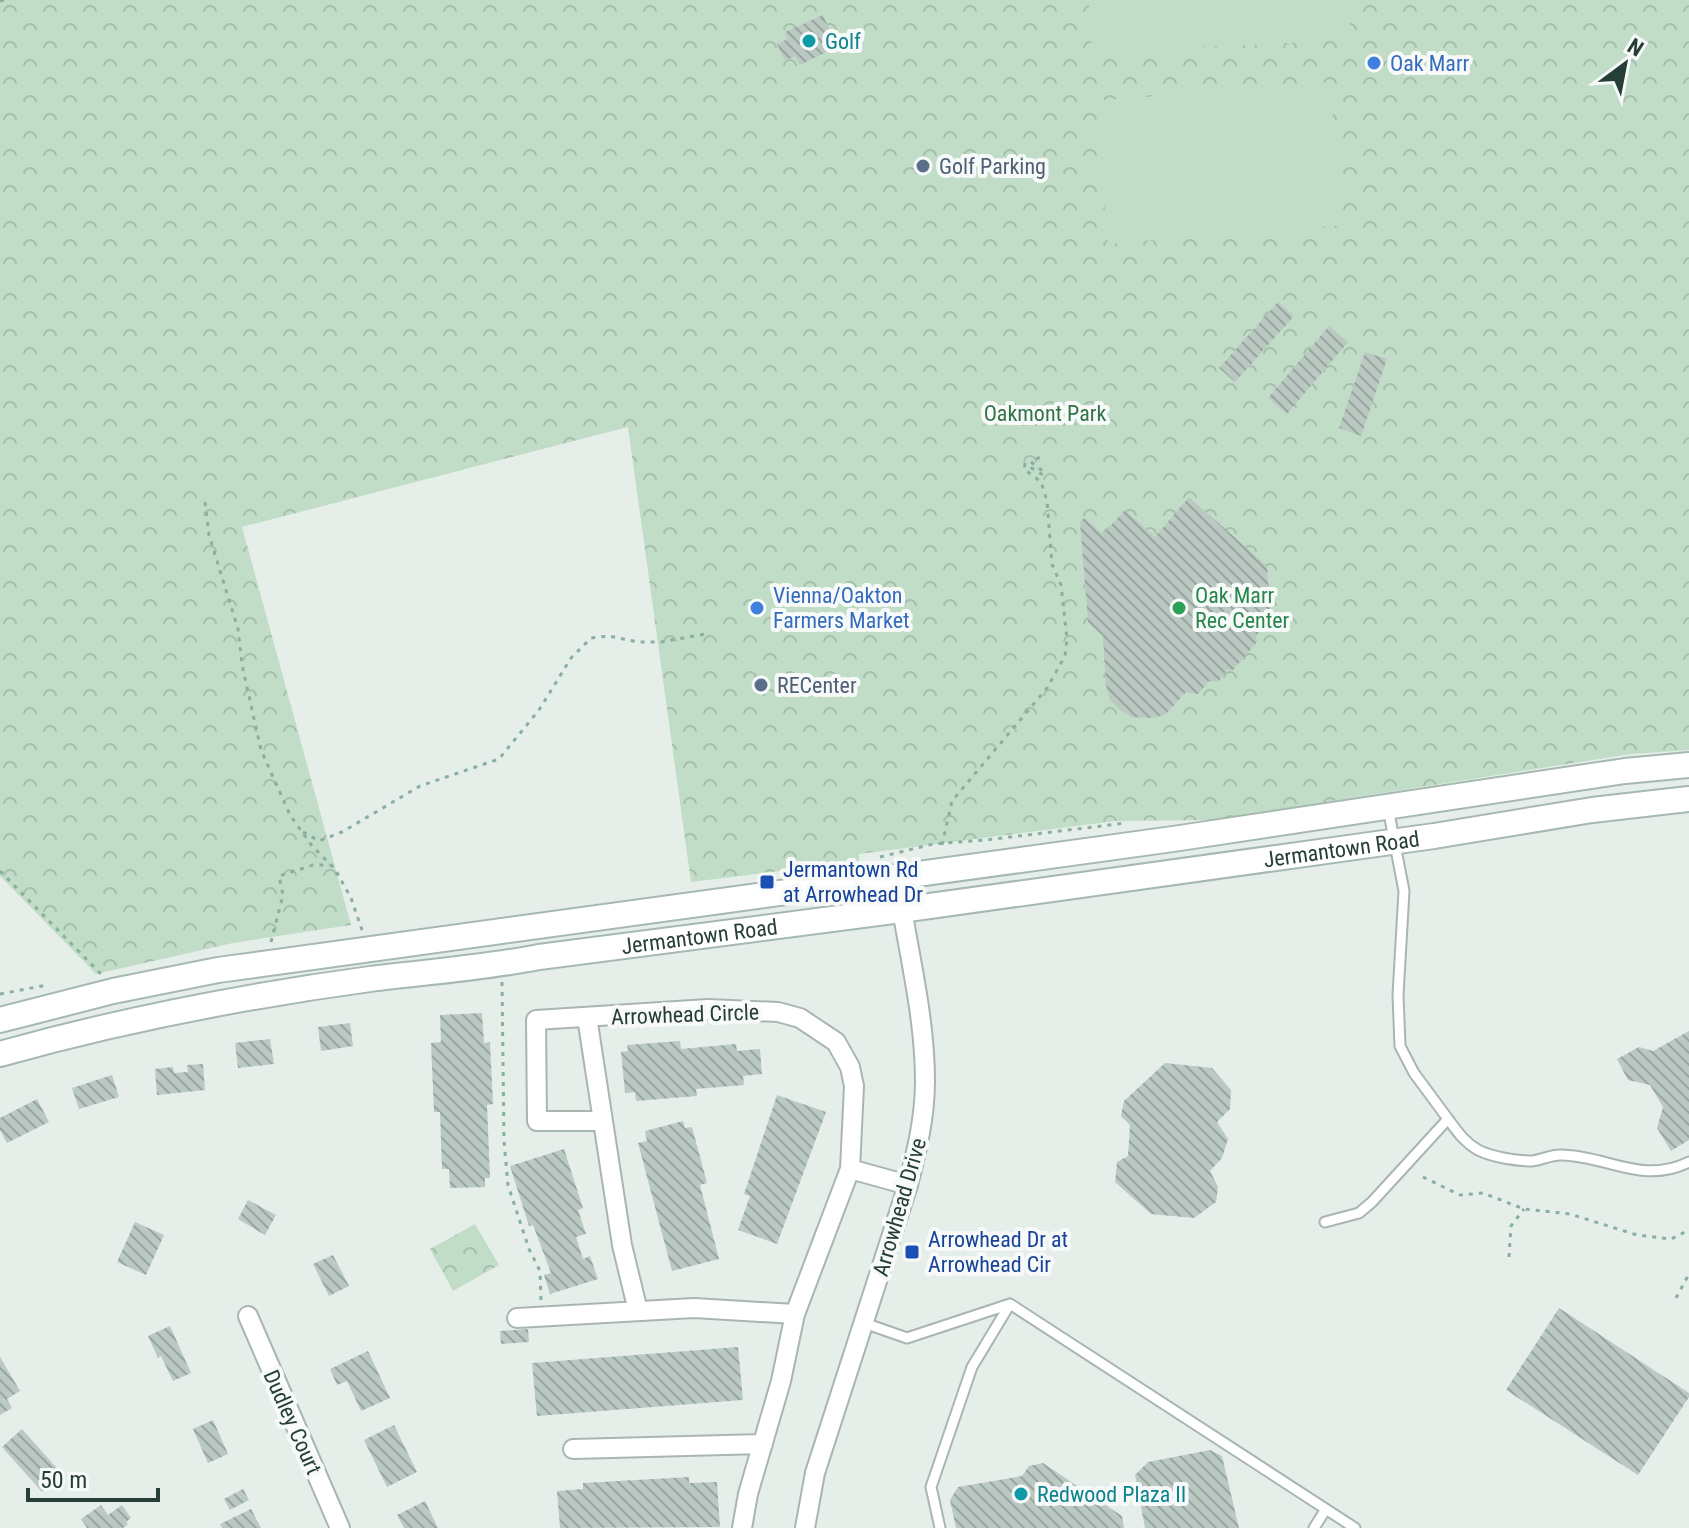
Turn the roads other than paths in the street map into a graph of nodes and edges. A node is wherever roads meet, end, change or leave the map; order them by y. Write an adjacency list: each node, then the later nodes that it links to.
1 (1689, 765): 3 (main road, Jermantown Road)
2 (1689, 799): 4 (main road, Jermantown Road)
3 (1388, 808): 4 (lane); 5 (main road, Jermantown Road)
4 (1394, 842): 6 (main road, Jermantown Road); 10 (lane)
5 (897, 877): 6 (street, Arrowhead Drive); 8 (main road, Jermantown Road)
6 (901, 910): 9 (main road, Jermantown Road); 14 (street, Arrowhead Drive)
7 (587, 1017): 11 (street, Arrowhead Circle); 11 (street, Arrowhead Circle); 13 (street, Arrowhead Circle)
8 (0, 1020)
9 (0, 1054)
10 (1448, 1119): 12 (lane); 15 (lane)
11 (603, 1121): 17 (street, Arrowhead Circle)
12 (1689, 1162)
13 (850, 1169): 14 (street); 18 (street, Arrowhead Circle)
14 (908, 1185): 21 (street, Arrowhead Drive)
15 (1325, 1222)
16 (1010, 1304): 21 (lane); 24 (lane); 28 (lane)
17 (638, 1311): 18 (street); 20 (street)
18 (795, 1314): 22 (street, Arrowhead Circle)
19 (248, 1316): 25 (street, Dudley Court)
20 (517, 1318)
21 (864, 1323): 27 (street, Arrowhead Drive)
22 (763, 1444): 23 (street); 26 (street, Arrowhead Circle)
23 (573, 1449)
24 (1326, 1509): 29 (lane); 30 (lane)
25 (340, 1528)
26 (742, 1528)
27 (805, 1528)
28 (940, 1528)
29 (1314, 1528)
30 (1355, 1528)

